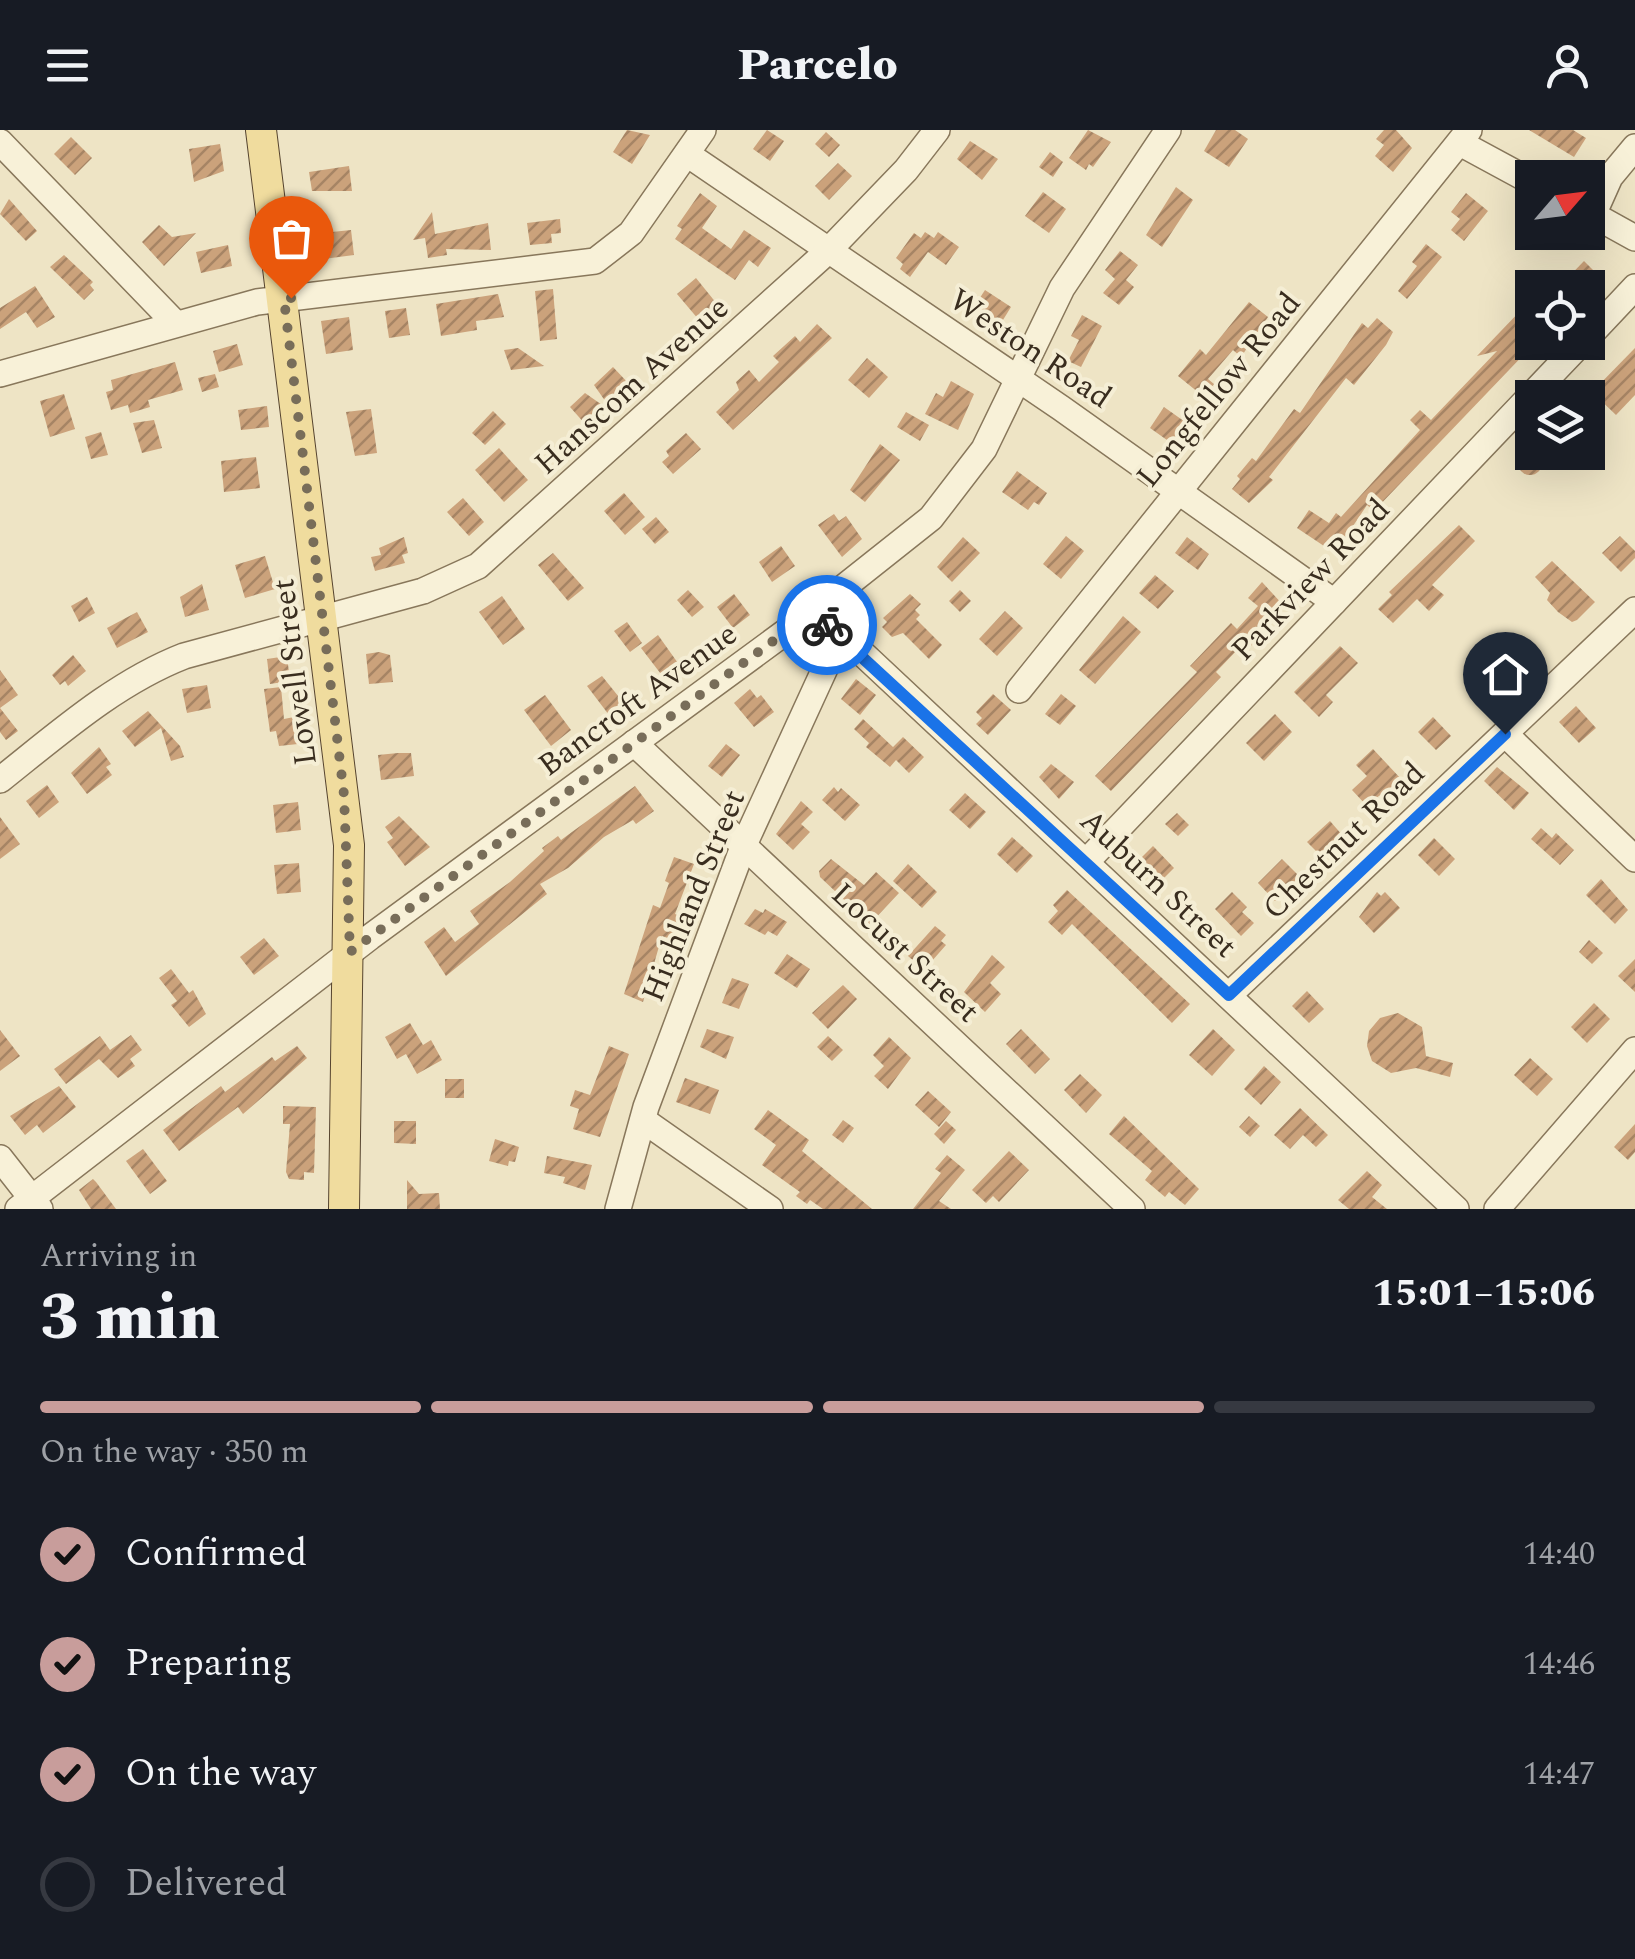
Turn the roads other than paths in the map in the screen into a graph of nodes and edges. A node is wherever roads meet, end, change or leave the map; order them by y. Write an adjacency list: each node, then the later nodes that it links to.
1 (260, 130): 15 (main road, Lowell Street)
2 (703, 130): 8 (street)
3 (937, 130): 13 (street, Hanscom Avenue)
4 (1168, 130): 20 (street, Bancroft Avenue)
5 (1465, 137): 9 (street); 21 (street, Longfellow Road)
6 (0, 142): 17 (street)
7 (1635, 147): 10 (street)
8 (687, 154): 13 (street, Weston Road); 15 (street)
9 (1515, 171)
10 (1605, 186)
11 (1605, 222): 12 (street)
12 (1635, 238)
13 (828, 251): 20 (street, Weston Road); 25 (street, Hanscom Avenue)
14 (1635, 287): 16 (street)
15 (284, 299): 17 (street); 25 (main road, Lowell Street)
16 (1605, 319)
17 (174, 322): 19 (street)
18 (1565, 360): 22 (street, Parkview Road)
19 (0, 374)
20 (1018, 380): 21 (street, Weston Road); 24 (street, Bancroft Avenue)
21 (1179, 490): 22 (street, Weston Road); 26 (street, Longfellow Road)
22 (1334, 602): 32 (street, Parkview Road)
23 (1635, 610): 27 (street, Chestnut Road)
24 (810, 614): 28 (street, Bancroft Avenue); 30 (street, Highland Street); 32 (street, Auburn Street)
25 (324, 619): 29 (street, Hanscom Avenue); 33 (main road, Lowell Street)
26 (1019, 690)
27 (1505, 734): 31 (street); 34 (street, Chestnut Road)
28 (634, 744): 30 (street, Locust Street); 33 (street, Bancroft Avenue)
29 (0, 780)
30 (743, 847): 36 (street, Highland Street); 42 (street, Locust Street)
31 (1635, 859)
32 (1087, 862): 34 (street, Auburn Street)
33 (350, 952): 38 (street, Bancroft Avenue); 39 (main road, Lowell Street)
34 (1229, 995): 43 (street, Auburn Street)
35 (1635, 1050): 44 (street)
36 (642, 1120): 40 (street, Highland Street); 41 (street)
37 (0, 1158): 38 (street)
38 (30, 1206)
39 (344, 1209)
40 (618, 1209)
41 (770, 1209)
42 (1132, 1209)
43 (1456, 1209)
44 (1497, 1209)

